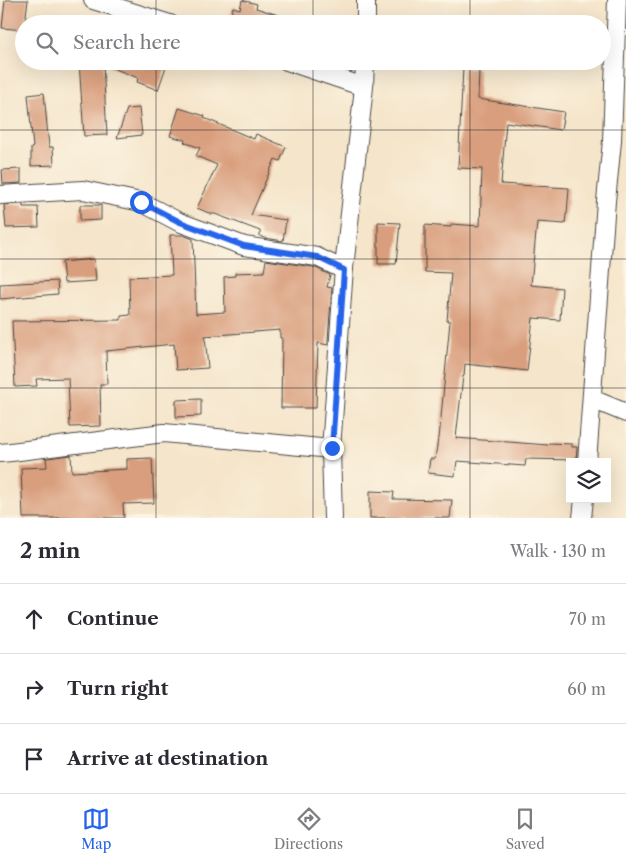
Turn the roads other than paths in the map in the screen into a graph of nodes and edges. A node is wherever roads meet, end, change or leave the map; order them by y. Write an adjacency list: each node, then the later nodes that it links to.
1 (92, 0): 4 (street)
2 (366, 0): 5 (street)
3 (617, 0): 9 (street)
4 (141, 15)
5 (366, 15)
6 (314, 70): 8 (street)
7 (365, 70): 8 (street)
8 (364, 87): 11 (street)
9 (619, 144): 12 (street)
10 (0, 195): 11 (street)
11 (344, 270): 14 (street)
12 (592, 400): 13 (street); 16 (street)
13 (626, 413)
14 (332, 448): 15 (street); 18 (street)
15 (0, 452)
16 (587, 458)
17 (584, 503): 19 (street)
18 (334, 518)
19 (582, 518)

